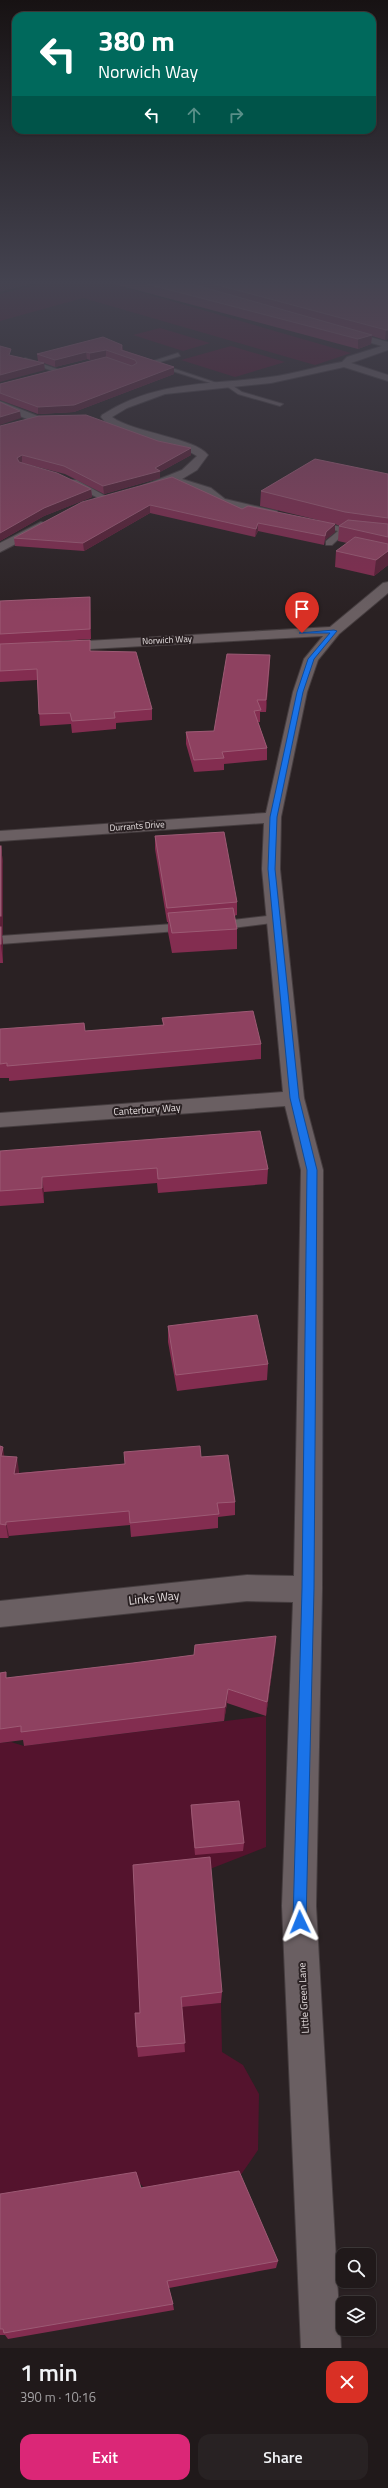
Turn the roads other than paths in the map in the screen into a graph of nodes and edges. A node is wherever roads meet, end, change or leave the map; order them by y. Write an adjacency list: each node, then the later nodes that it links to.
1 (159, 394): 6 (street)
2 (242, 394): 4 (lane)
3 (0, 404): 7 (street)
4 (280, 404)
5 (92, 416): 6 (street)
6 (106, 417): 9 (street)
7 (19, 423)
8 (67, 479): 12 (lane)
9 (172, 479): 10 (street); 14 (street)
10 (137, 490)
11 (119, 495): 12 (street)
12 (105, 498): 13 (street)
13 (92, 502)
14 (280, 516)
15 (50, 520): 20 (street)
16 (310, 522): 17 (lane)
17 (344, 530): 18 (lane); 19 (lane)
18 (355, 531)
19 (343, 547)
20 (0, 548)
21 (388, 586): 22 (street, Little Green Lane)
22 (334, 631): 23 (street, Norwich Way); 24 (street, Little Green Lane)
23 (0, 650)
24 (273, 817): 25 (street, Durrants Drive); 26 (street, Little Green Lane)
25 (0, 836)
26 (276, 919): 27 (lane); 28 (street, Little Green Lane)
27 (0, 940)
28 (294, 1098): 29 (street, Canterbury Way); 30 (street, Little Green Lane)
29 (0, 1120)
30 (308, 1589): 31 (street, Links Way); 32 (street, Little Green Lane)
31 (0, 1614)
32 (321, 2348)

